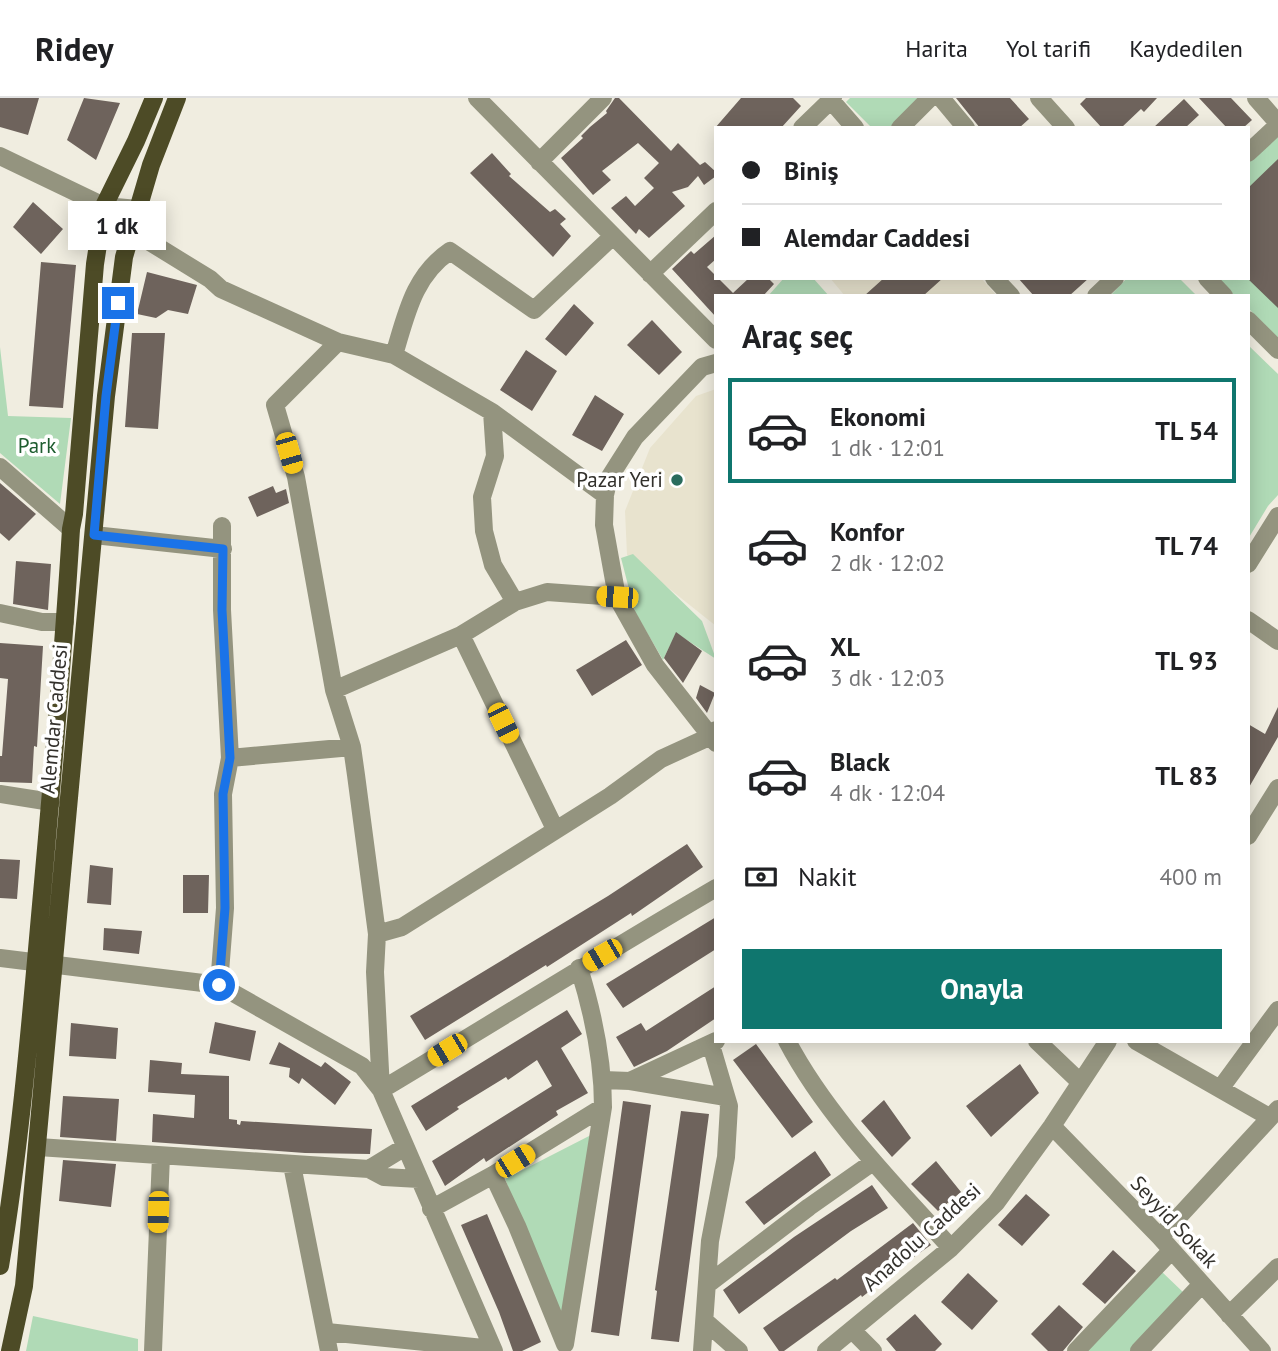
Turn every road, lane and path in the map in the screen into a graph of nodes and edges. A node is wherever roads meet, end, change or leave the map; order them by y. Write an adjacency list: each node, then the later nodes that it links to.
1 (154, 98): 19 (main road, Alemdar Caddesi)
2 (177, 98): 20 (main road, Alemdar Caddesi)
3 (477, 98): 18 (street)
4 (603, 98): 18 (street)
5 (930, 98): 13 (street)
6 (941, 98): 14 (street)
7 (1039, 98): 15 (street)
8 (1256, 98): 10 (street)
9 (831, 99): 11 (street); 12 (street)
10 (1278, 124): 16 (street)
11 (804, 126)
12 (853, 126)
13 (902, 126)
14 (964, 126)
15 (1064, 126)
16 (1250, 151)
17 (0, 156): 19 (street)
18 (539, 162): 23 (street)
19 (104, 206): 20 (street); 24 (main road, Alemdar Caddesi)
20 (138, 209): 22 (main road, Alemdar Caddesi)
21 (714, 213): 25 (street)
22 (132, 231): 24 (street); 32 (street); 42 (main road, Alemdar Caddesi)
23 (613, 236): 25 (street); 34 (street)
24 (99, 237): 41 (main road, Alemdar Caddesi)
25 (650, 274): 31 (street)
26 (996, 280): 28 (street)
27 (1209, 280): 29 (street)
28 (1008, 294)
29 (1222, 294)
30 (1250, 322): 33 (street)
31 (714, 338)
32 (338, 342): 34 (street); 52 (street)
33 (1278, 350)
34 (394, 355): 36 (street)
35 (714, 364): 38 (street)
36 (492, 412): 38 (street); 46 (street)
37 (0, 467): 41 (street)
38 (605, 495): 45 (street)
39 (1277, 519): 44 (street)
40 (222, 526): 43 (street)
41 (71, 529): 48 (main road, Alemdar Caddesi)
42 (94, 535): 43 (street); 65 (main road, Alemdar Caddesi)
43 (223, 549): 55 (street)
44 (1250, 561)
45 (617, 597): 46 (street); 53 (street)
46 (516, 602): 50 (street)
47 (0, 613): 48 (street)
48 (65, 621): 58 (main road, Alemdar Caddesi)
49 (1250, 621): 51 (street)
50 (461, 635): 52 (street); 60 (street)
51 (1278, 641)
52 (334, 690): 54 (street)
53 (714, 737): 60 (street)
54 (352, 747): 55 (street); 62 (street)
55 (230, 758): 67 (street)
56 (1278, 788): 59 (street)
57 (0, 794): 58 (street)
58 (51, 802): 64 (main road, Alemdar Caddesi)
59 (1253, 814)
60 (555, 829): 62 (street)
61 (714, 889): 66 (street)
62 (377, 934): 78 (street)
63 (0, 958): 64 (street)
64 (36, 961): 65 (street); 94 (main road, Alemdar Caddesi)
65 (55, 964): 67 (street); 83 (main road, Alemdar Caddesi)
66 (579, 968): 74 (street); 78 (street)
67 (219, 985): 78 (street)
68 (1278, 1010): 77 (street)
69 (713, 1043): 75 (street); 79 (street)
70 (788, 1043): 86 (street)
71 (1039, 1043): 76 (street)
72 (1107, 1043): 76 (street, Anadolu Caddesi)
73 (1140, 1043): 77 (street)
74 (603, 1080): 75 (street); 80 (street)
75 (630, 1081): 79 (street)
76 (1080, 1082): 82 (street, Anadolu Caddesi)
77 (1220, 1088): 81 (street)
78 (381, 1090): 84 (street)
79 (726, 1097): 96 (street)
80 (603, 1107): 89 (street); 102 (street)
81 (1274, 1113): 92 (street)
82 (1052, 1126): 92 (street, Seyyid Sokak); 93 (street, Anadolu Caddesi)
83 (38, 1147): 85 (street); 105 (main road, Alemdar Caddesi)
84 (405, 1147): 88 (street); 90 (street)
85 (160, 1156): 87 (street); 106 (street)
86 (873, 1162): 93 (street); 96 (street)
87 (292, 1165): 88 (street); 101 (street)
88 (369, 1169): 90 (street)
89 (493, 1175): 91 (street); 102 (street)
90 (419, 1179): 91 (street)
91 (431, 1209): 104 (street)
92 (1165, 1244): 97 (street, Seyyid Sokak); 103 (street)
93 (951, 1248): 100 (street, Anadolu Caddesi)
94 (0, 1266)
95 (1278, 1268): 98 (street)
96 (708, 1284): 99 (street)
97 (1202, 1284): 98 (street, Seyyid Sokak); 112 (street)
98 (1230, 1315): 113 (street, Seyyid Sokak)
99 (706, 1322): 108 (street); 109 (street)
100 (852, 1330): 110 (street, Anadolu Caddesi); 111 (street)
101 (327, 1332): 104 (street); 107 (street)
102 (566, 1348)
103 (1084, 1348)
104 (494, 1350)
105 (10, 1351)
106 (153, 1351)
107 (329, 1351)
108 (702, 1351)
109 (739, 1351)
110 (826, 1351)
111 (873, 1351)
112 (1139, 1351)
113 (1262, 1351)

